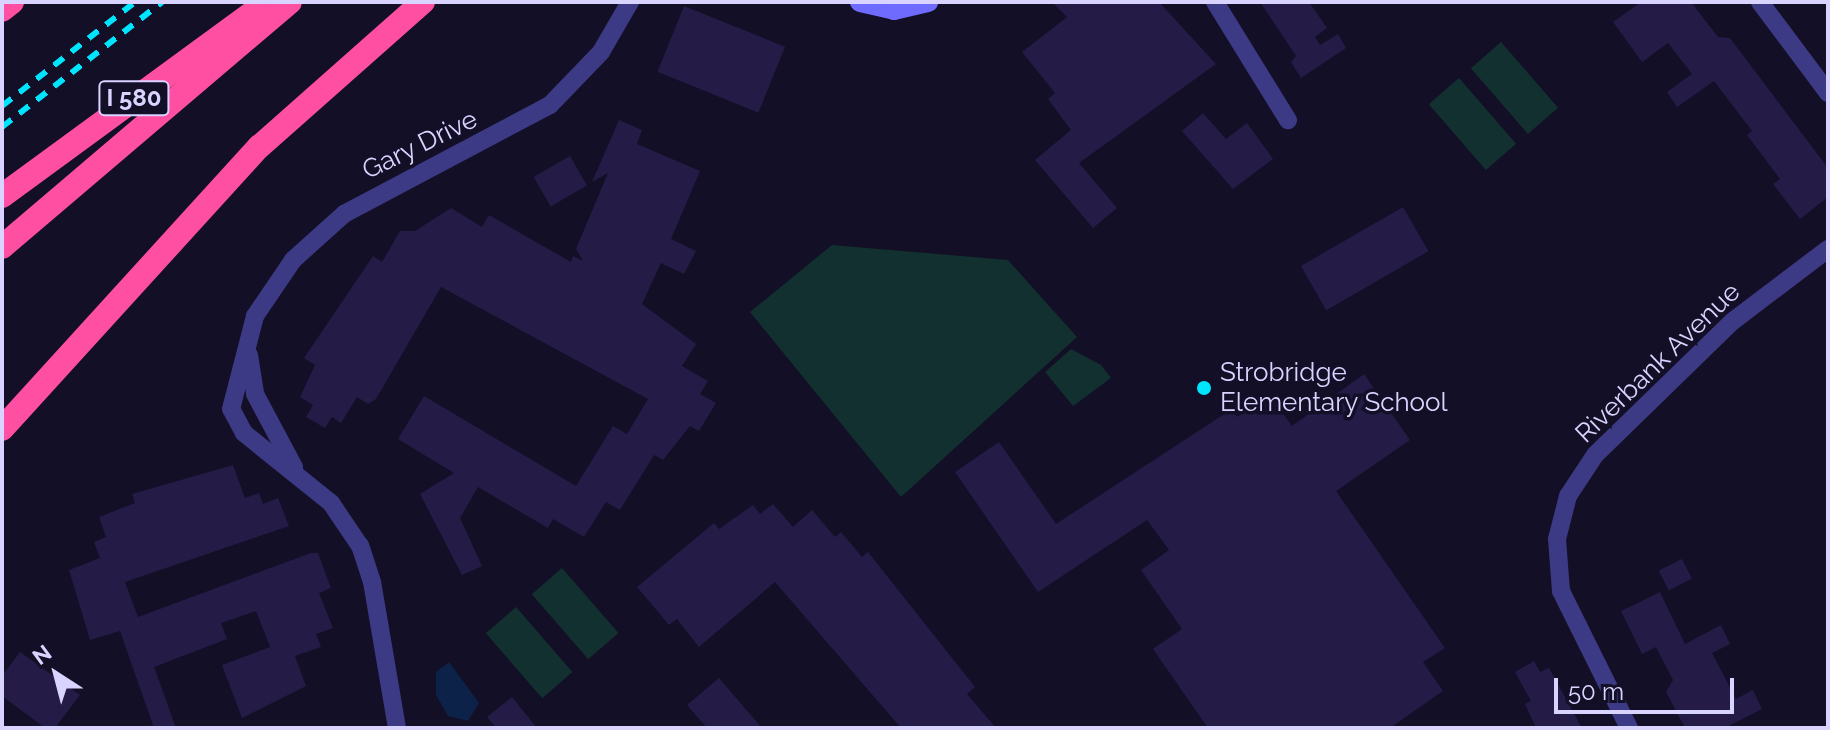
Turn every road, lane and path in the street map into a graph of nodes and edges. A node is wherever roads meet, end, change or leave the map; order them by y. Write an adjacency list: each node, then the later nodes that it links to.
1 (12, 2): 10 (highway)
2 (267, 2): 13 (highway, I 580)
3 (290, 2): 14 (highway, I 580)
4 (423, 2): 17 (highway)
5 (630, 2): 16 (street, Gary Drive)
6 (860, 2): 7 (main road)
7 (928, 2)
8 (1215, 2): 12 (street)
9 (1760, 2): 11 (street)
10 (2, 10)
11 (1828, 93)
12 (1288, 120)
13 (2, 196)
14 (5, 245)
15 (1828, 249): 20 (street, Riverbank Avenue)
16 (247, 345): 18 (street, Gary Drive); 18 (street, Gary Drive)
17 (2, 429)
18 (298, 473): 19 (street, Gary Drive)
19 (397, 728)
20 (1629, 728)

